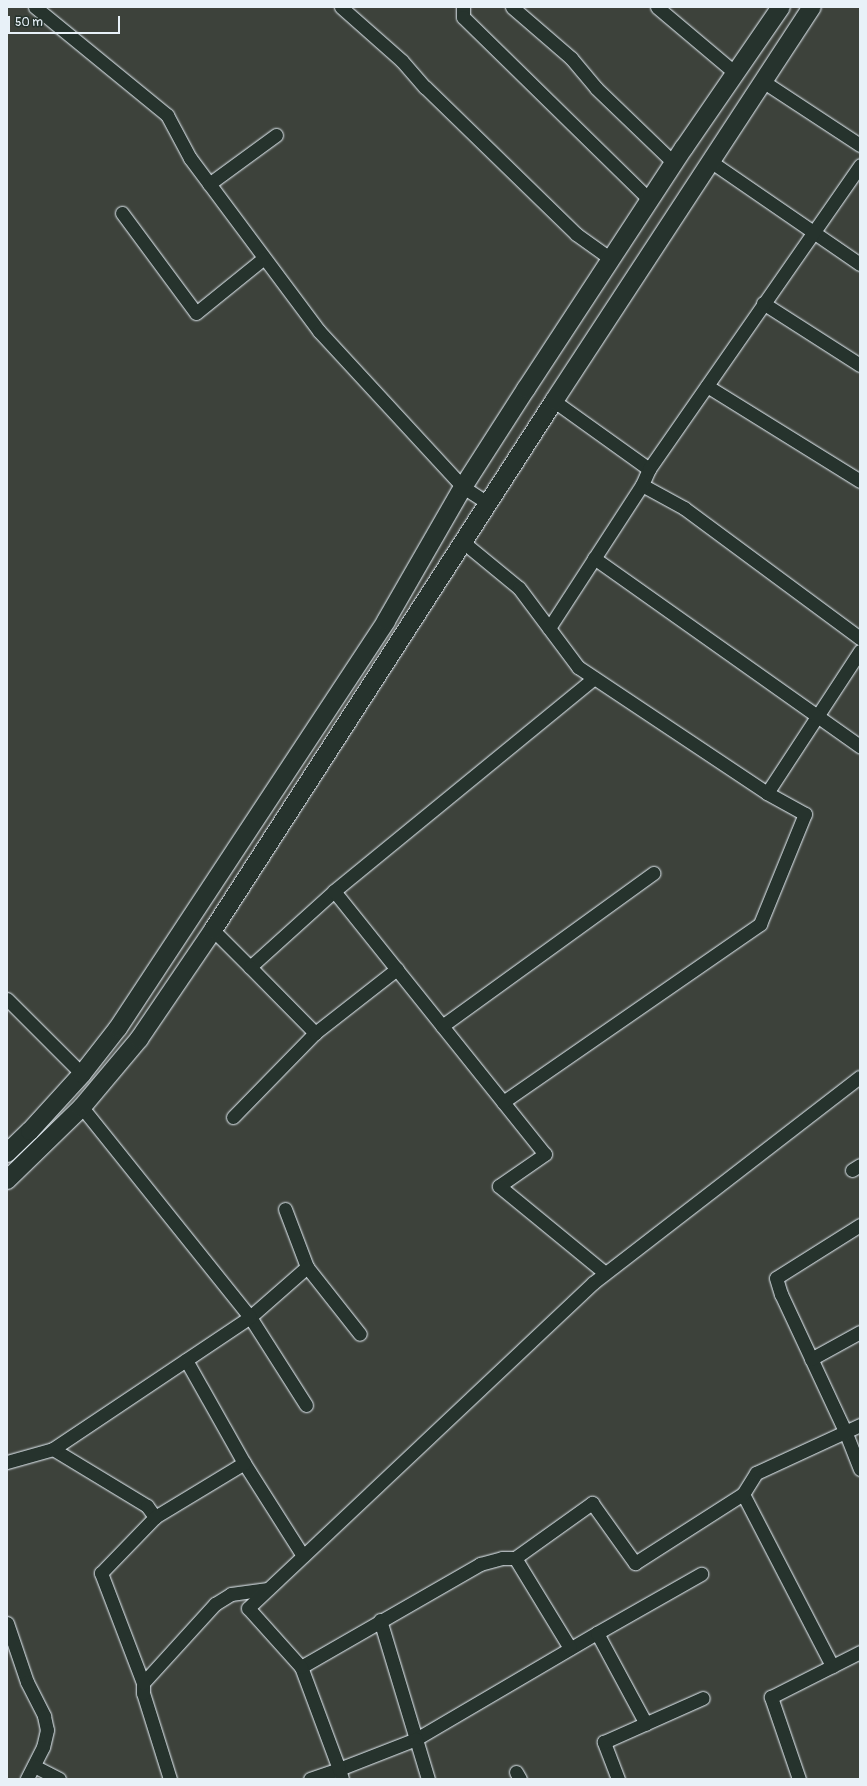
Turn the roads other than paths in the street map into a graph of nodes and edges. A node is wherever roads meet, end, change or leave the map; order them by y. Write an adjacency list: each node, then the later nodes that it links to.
1 (34, 7): 15 (street)
2 (341, 7): 20 (street)
3 (463, 7): 16 (street)
4 (512, 7): 13 (street)
5 (658, 7): 8 (street)
6 (781, 7): 8 (street)
7 (812, 7): 9 (street)
8 (735, 73): 13 (street)
9 (764, 82): 11 (street); 12 (street)
10 (276, 135): 15 (street)
11 (860, 144)
12 (710, 161): 18 (street); 25 (street)
13 (674, 163): 16 (street)
14 (860, 165): 18 (street)
15 (209, 184): 19 (street)
16 (650, 200): 20 (street)
17 (122, 213): 19 (street)
18 (813, 233): 21 (street); 22 (street)
19 (264, 258): 29 (street)
20 (611, 259): 29 (street)
21 (860, 264)
22 (763, 303): 23 (street); 24 (street)
23 (860, 365)
24 (707, 386): 26 (street); 27 (street)
25 (554, 401): 26 (street); 30 (street)
26 (650, 468): 28 (street)
27 (860, 481)
28 (642, 485): 32 (street); 34 (street)
29 (463, 487): 30 (street); 48 (street)
30 (488, 503): 31 (street)
31 (463, 542): 33 (street); 42 (street)
32 (594, 558): 33 (street); 37 (street)
33 (549, 628): 36 (street)
34 (860, 638)
35 (860, 651): 37 (street)
36 (594, 678): 39 (street); 41 (street)
37 (817, 717): 38 (street); 39 (street)
38 (860, 746)
39 (767, 793): 50 (street)
40 (652, 873): 46 (street)
41 (334, 891): 43 (street); 44 (street)
42 (213, 930): 43 (street); 51 (street)
43 (250, 967): 47 (street)
44 (397, 969): 46 (street); 47 (street)
45 (7, 999): 48 (street)
46 (442, 1026): 50 (street)
47 (315, 1033): 52 (street)
48 (82, 1074): 53 (street)
49 (860, 1077): 58 (street)
50 (503, 1102): 58 (street)
51 (82, 1107): 54 (street); 59 (street)
52 (233, 1117)
53 (7, 1153)
54 (7, 1180)
55 (285, 1209): 57 (street)
56 (860, 1225): 62 (street)
57 (307, 1266): 59 (street); 61 (street)
58 (605, 1273): 73 (street)
59 (250, 1317): 63 (street); 64 (street)
60 (860, 1332): 62 (street)
61 (360, 1334)
62 (811, 1359): 66 (street)
63 (186, 1360): 67 (street); 69 (street)
64 (306, 1405)
65 (860, 1424): 66 (street)
66 (845, 1432): 70 (street); 71 (street)
67 (53, 1448): 68 (street); 72 (street)
68 (7, 1462)
69 (244, 1463): 72 (street); 73 (street)
70 (860, 1469)
71 (742, 1494): 74 (street); 82 (street)
72 (155, 1517): 84 (street)
73 (303, 1556): 76 (street)
74 (515, 1558): 77 (street); 80 (street)
75 (701, 1574): 79 (street)
76 (268, 1589): 83 (street); 84 (street)
77 (380, 1620): 83 (street); 87 (street)
78 (7, 1623): 88 (street)
79 (596, 1633): 80 (street); 86 (street)
80 (570, 1648): 87 (street)
81 (860, 1652): 82 (street)
82 (832, 1666): 96 (street)
83 (302, 1667): 89 (street)
84 (143, 1683): 92 (street)
85 (704, 1698): 86 (street)
86 (646, 1724): 95 (street)
87 (416, 1739): 89 (street); 94 (street)
88 (34, 1766): 90 (street); 91 (street)
89 (341, 1774): 93 (street)
90 (27, 1779)
91 (59, 1779)
92 (170, 1779)
93 (310, 1779)
94 (428, 1779)
95 (618, 1779)
96 (799, 1779)

